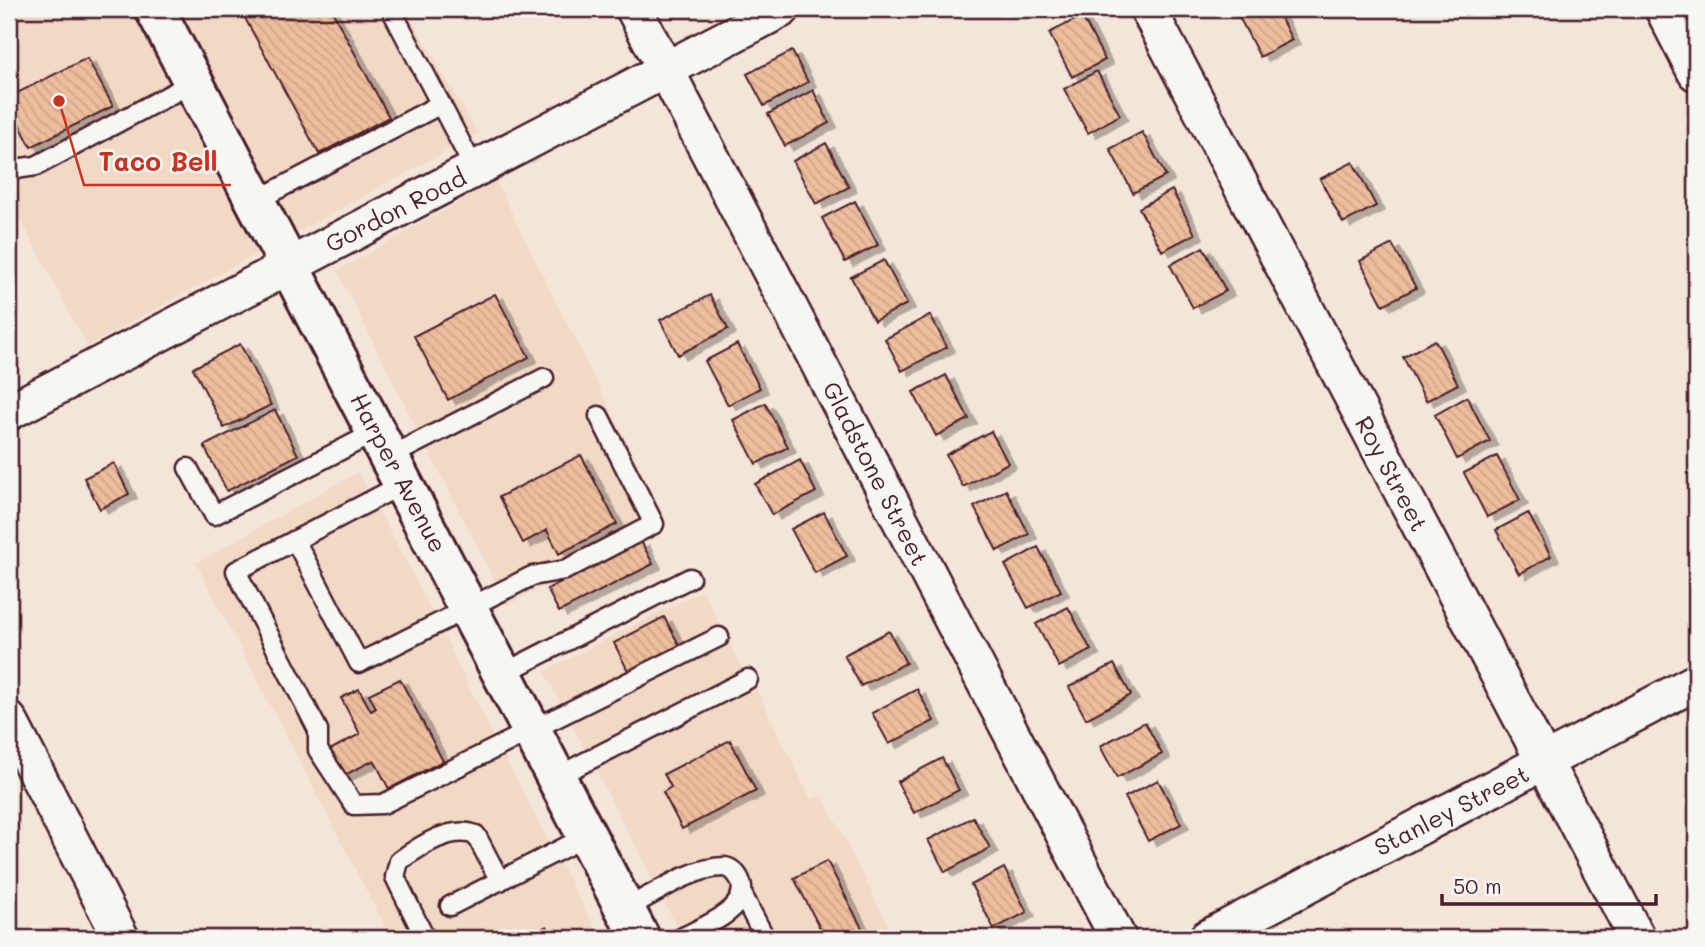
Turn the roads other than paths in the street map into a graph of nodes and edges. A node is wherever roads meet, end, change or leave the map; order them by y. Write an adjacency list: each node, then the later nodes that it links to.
1 (391, 9): 10 (lane)
2 (634, 9): 7 (street, Gladstone Street)
3 (782, 9): 7 (street, Gordon Road)
4 (1148, 9): 29 (street, Roy Street)
5 (1663, 9): 8 (street)
6 (164, 12): 9 (main road, Harper Avenue)
7 (667, 71): 12 (street, Gordon Road); 40 (street, Gladstone Street)
8 (1696, 72)
9 (192, 83): 11 (lane); 13 (main road, Harper Avenue)
10 (441, 104): 12 (lane); 13 (lane)
11 (9, 170)
12 (475, 170): 14 (street, Gordon Road)
13 (255, 201): 14 (main road, Harper Avenue)
14 (289, 266): 16 (street, Gordon Road); 18 (main road, Harper Avenue)
15 (544, 378): 18 (lane)
16 (9, 412)
17 (599, 416): 22 (lane)
18 (390, 458): 19 (lane); 20 (lane); 22 (main road, Harper Avenue)
19 (188, 468)
20 (295, 540): 22 (lane); 28 (lane)
21 (690, 578): 24 (lane)
22 (469, 609): 24 (main road, Harper Avenue)
23 (719, 637): 28 (lane)
24 (502, 674): 28 (main road, Harper Avenue)
25 (748, 680): 30 (lane)
26 (1696, 682): 29 (street, Stanley Street)
27 (9, 720): 36 (street)
28 (532, 731): 30 (main road, Harper Avenue)
29 (1545, 763): 41 (street, Stanley Street); 42 (street, Roy Street)
30 (556, 777): 31 (main road, Harper Avenue)
31 (587, 836): 32 (lane); 35 (main road, Harper Avenue)
32 (500, 881): 34 (lane); 37 (lane)
33 (742, 894): 35 (lane); 38 (lane); 39 (lane)
34 (450, 906)
35 (632, 924)
36 (121, 938)
37 (425, 938)
38 (681, 938)
39 (765, 938)
40 (1118, 938)
41 (1207, 938)
42 (1637, 938)

